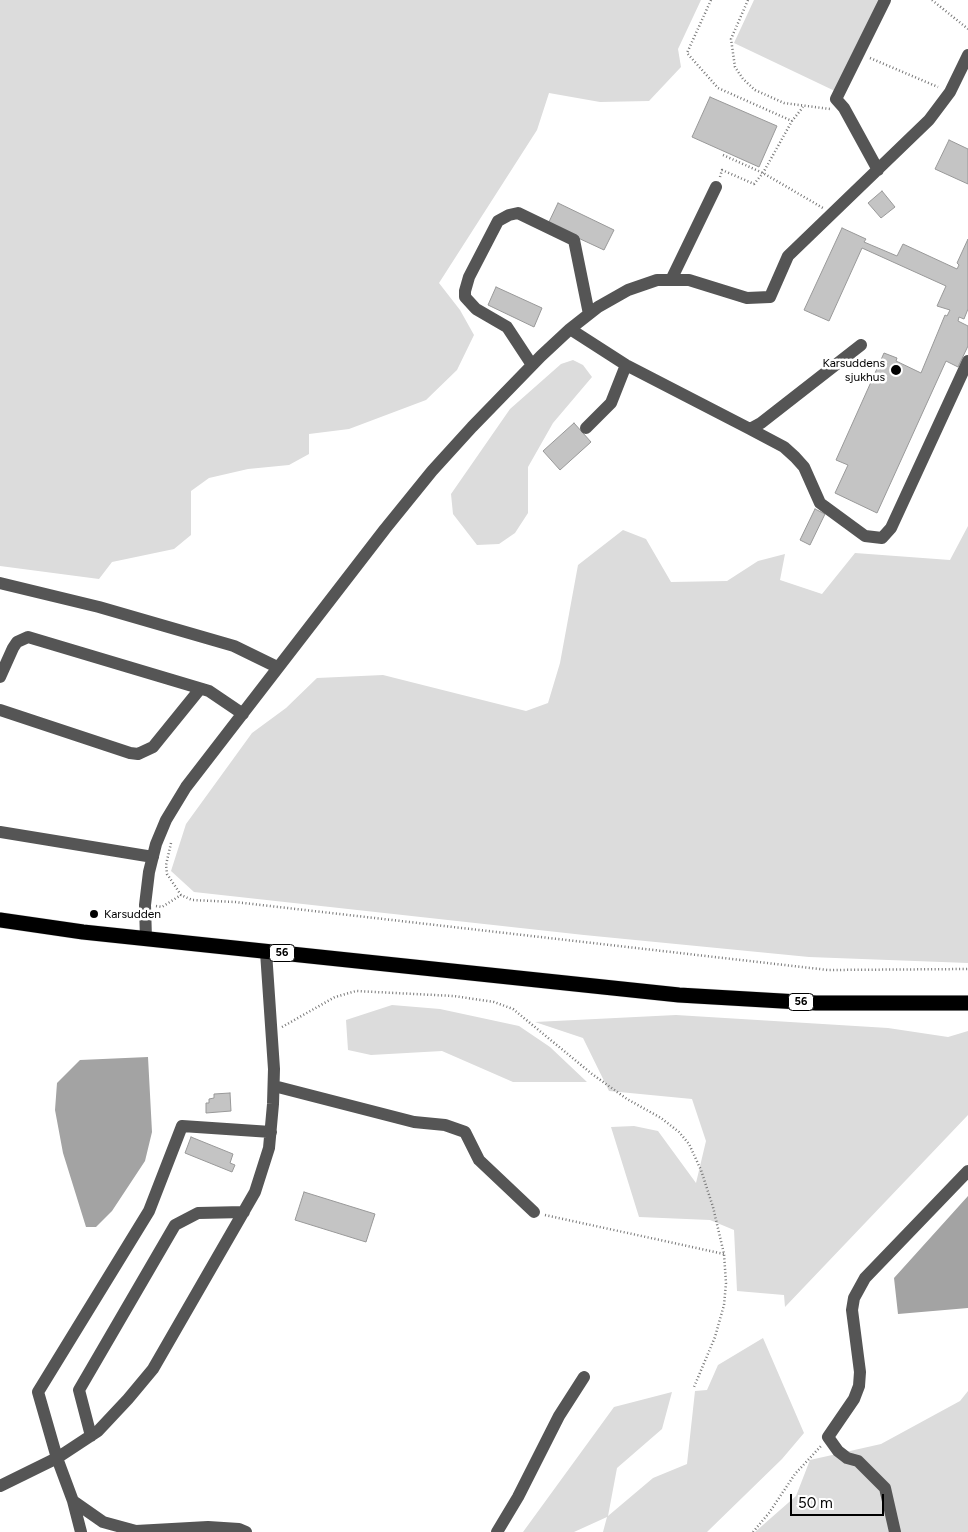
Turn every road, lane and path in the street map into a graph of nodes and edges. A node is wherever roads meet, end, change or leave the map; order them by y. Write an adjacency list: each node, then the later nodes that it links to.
1 (711, 0): 11 (path)
2 (748, 0): 9 (path)
3 (885, 0): 6 (street)
4 (932, 0): 5 (path)
5 (968, 29)
6 (859, 53): 8 (path); 10 (street)
7 (968, 55): 8 (street)
8 (950, 92): 13 (street)
9 (803, 107): 10 (path); 11 (path)
10 (844, 108): 13 (street)
11 (792, 121): 14 (path)
12 (723, 155): 14 (path)
13 (878, 170): 16 (street)
14 (763, 173): 15 (path); 16 (path)
15 (716, 187): 17 (street)
16 (832, 213): 17 (street)
17 (671, 280): 18 (street)
18 (589, 314): 19 (street); 22 (street)
19 (570, 329): 22 (street); 23 (street)
20 (862, 345): 25 (street)
21 (968, 361): 25 (street)
22 (532, 365): 27 (street)
23 (626, 365): 24 (street); 25 (street)
24 (586, 428)
25 (750, 429)
26 (0, 583): 27 (street)
27 (277, 668): 31 (street)
28 (0, 677): 29 (street)
29 (200, 689): 30 (street); 31 (street)
30 (0, 710)
31 (243, 714): 34 (street)
32 (0, 832): 34 (street)
33 (171, 840): 35 (path)
34 (152, 857): 36 (street)
35 (181, 895): 36 (path); 40 (path)
36 (145, 905): 38 (street)
37 (0, 920): 38 (highway, 56)
38 (146, 938): 39 (highway, 56)
39 (266, 952): 41 (highway, 56); 42 (street)
40 (968, 969)
41 (968, 1003)
42 (270, 1035): 43 (street); 48 (path)
43 (274, 1086): 44 (street); 47 (street)
44 (271, 1132): 46 (street); 53 (street)
45 (968, 1171): 52 (street)
46 (244, 1212): 51 (street); 51 (street)
47 (534, 1212): 48 (path)
48 (724, 1254): 50 (path)
49 (584, 1377): 58 (street)
50 (694, 1387)
51 (90, 1436): 53 (street)
52 (828, 1437): 59 (path); 60 (street)
53 (57, 1458): 54 (street); 55 (street)
54 (0, 1486)
55 (73, 1501): 56 (street); 57 (street)
56 (81, 1532)
57 (246, 1532)
58 (497, 1532)
59 (754, 1532)
60 (896, 1532)

